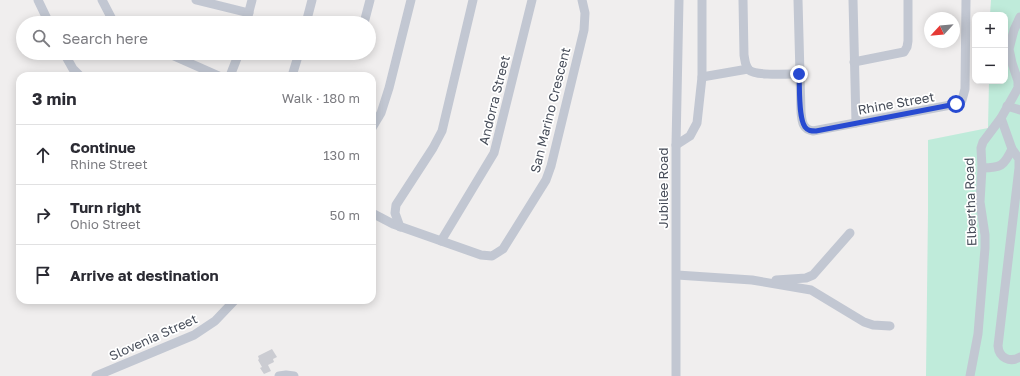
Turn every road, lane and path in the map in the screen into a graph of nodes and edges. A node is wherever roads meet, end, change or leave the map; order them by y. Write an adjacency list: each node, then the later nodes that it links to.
1 (38, 0): 19 (street)
2 (102, 0): 20 (street)
3 (196, 0): 18 (street)
4 (252, 0): 18 (street)
5 (312, 0): 22 (street)
6 (370, 0): 23 (street)
7 (411, 0): 40 (street)
8 (473, 0): 47 (street)
9 (532, 0): 49 (street, Andorra Street)
10 (582, 0): 49 (street, San Marino Crescent)
11 (679, 0): 42 (street, Jubilee Road)
12 (702, 0): 36 (street)
13 (743, 0): 30 (street)
14 (798, 0): 35 (street)
15 (853, 0): 29 (street)
16 (908, 0): 29 (street)
17 (966, 0): 41 (street, Rhine Street)
18 (249, 13): 21 (street)
19 (46, 16)
20 (110, 16)
21 (248, 16)
22 (308, 16)
23 (366, 16)
24 (1020, 17): 37 (street, Elbertha Road)
25 (68, 60): 31 (street)
26 (183, 60): 32 (street)
27 (236, 60): 33 (street)
28 (296, 60): 34 (street)
29 (854, 62): 41 (street)
30 (748, 69): 35 (street); 36 (street)
31 (76, 72)
32 (210, 72)
33 (232, 72)
34 (293, 72)
35 (799, 74): 41 (street, Rhine Street)
36 (702, 77): 42 (street)
37 (1007, 106): 38 (street); 39 (street, Elbertha Road)
38 (1020, 110)
39 (1001, 118): 43 (street); 45 (street, Elbertha Road)
40 (376, 120)
41 (856, 123)
42 (676, 145): 50 (street, Jubilee Road)
43 (1012, 149): 44 (street); 45 (street)
44 (1019, 159): 54 (street)
45 (982, 168): 59 (street, Elbertha Road)
46 (376, 216): 47 (street, San Marino Crescent)
47 (400, 227): 49 (street, San Marino Crescent)
48 (850, 233): 51 (street)
49 (441, 241)
50 (677, 275): 51 (street); 58 (street, Jubilee Road)
51 (766, 282): 53 (street)
52 (231, 304): 55 (street, Slovenia Street)
53 (890, 326)
54 (1020, 356)
55 (96, 376)
56 (279, 376): 57 (street)
57 (294, 376)
58 (676, 376)
59 (970, 376)

